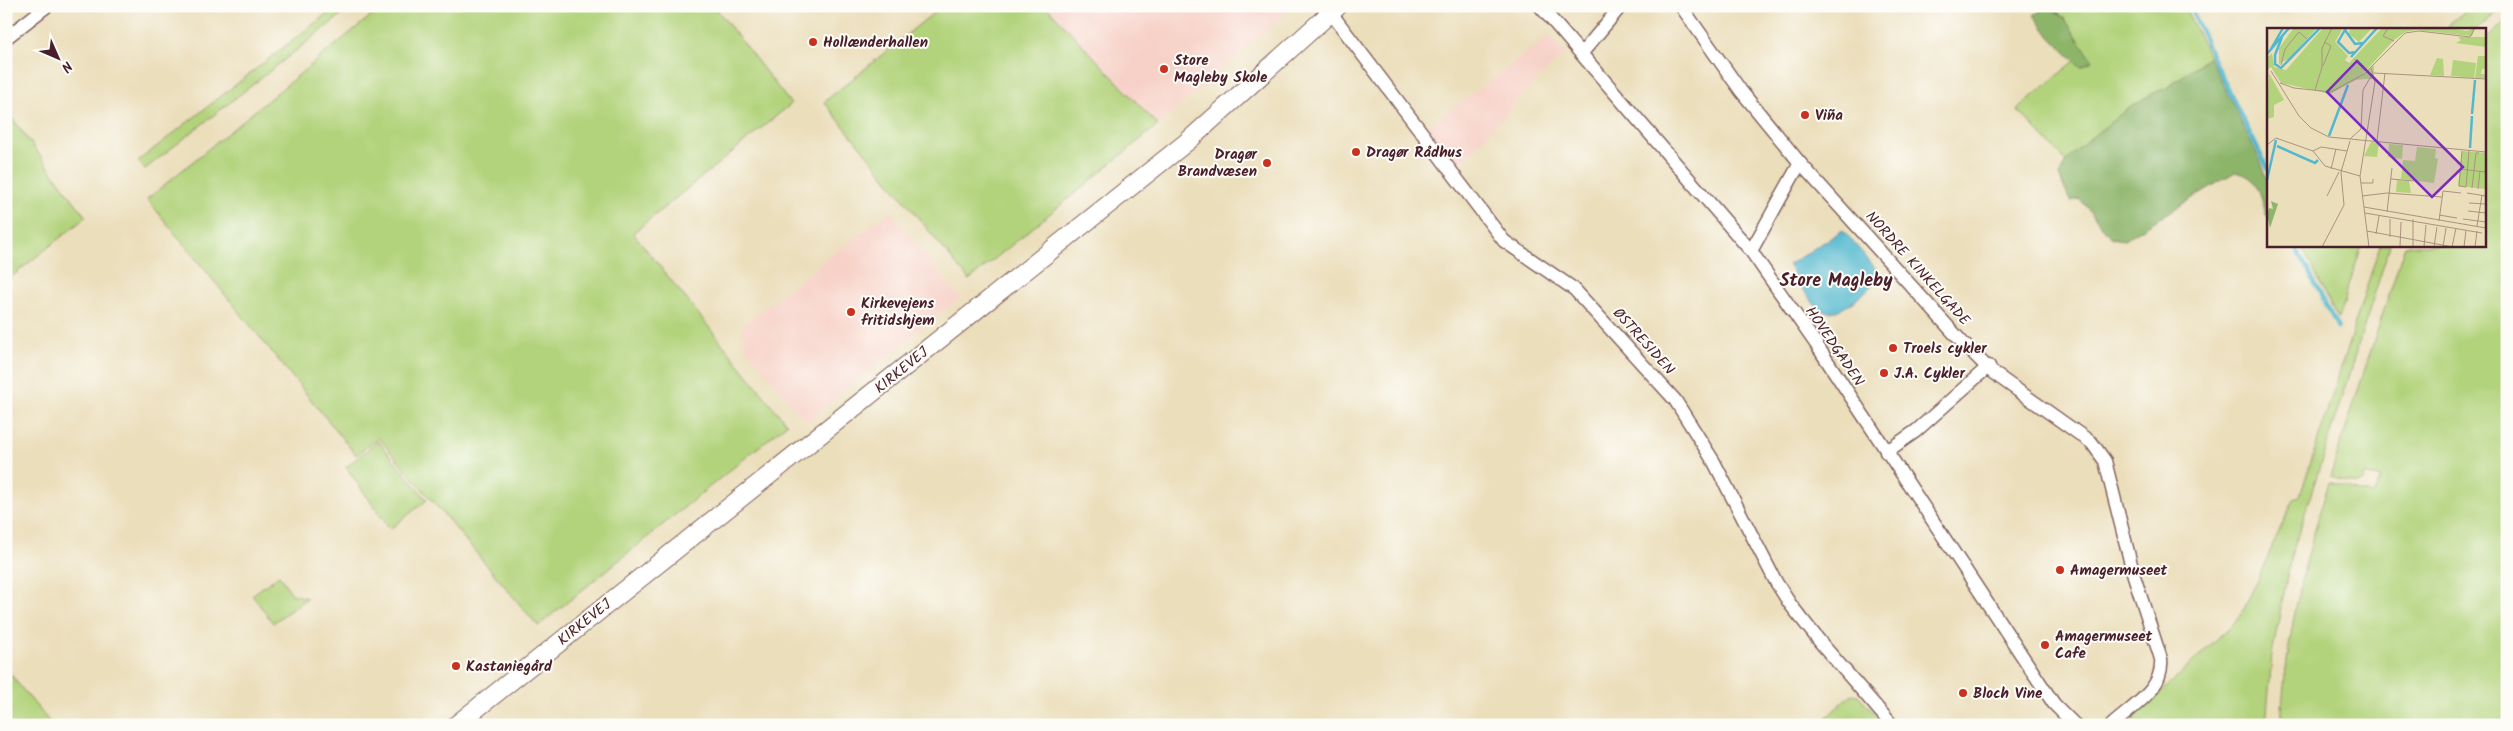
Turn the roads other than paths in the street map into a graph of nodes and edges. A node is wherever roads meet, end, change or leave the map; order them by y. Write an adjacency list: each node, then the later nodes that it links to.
1 (47, 6): 6 (street)
2 (1540, 6): 7 (street, HOVEDGADEN)
3 (1621, 6): 7 (street)
4 (1681, 6): 8 (street, NORDRE KINKELGADE)
5 (1335, 10): 12 (main road, KIRKEVEJ); 13 (street, ØSTRESIDEN)
6 (6, 38)
7 (1582, 53): 9 (street, HOVEDGADEN)
8 (1800, 163): 9 (street); 10 (street, NORDRE KINKELGADE)
9 (1751, 251): 11 (street, HOVEDGADEN)
10 (1989, 366): 11 (street); 15 (street, NORDRE KINKELGADE)
11 (1886, 452): 14 (street, HOVEDGADEN)
12 (456, 725)
13 (1892, 725)
14 (2075, 725)
15 (2112, 725)

